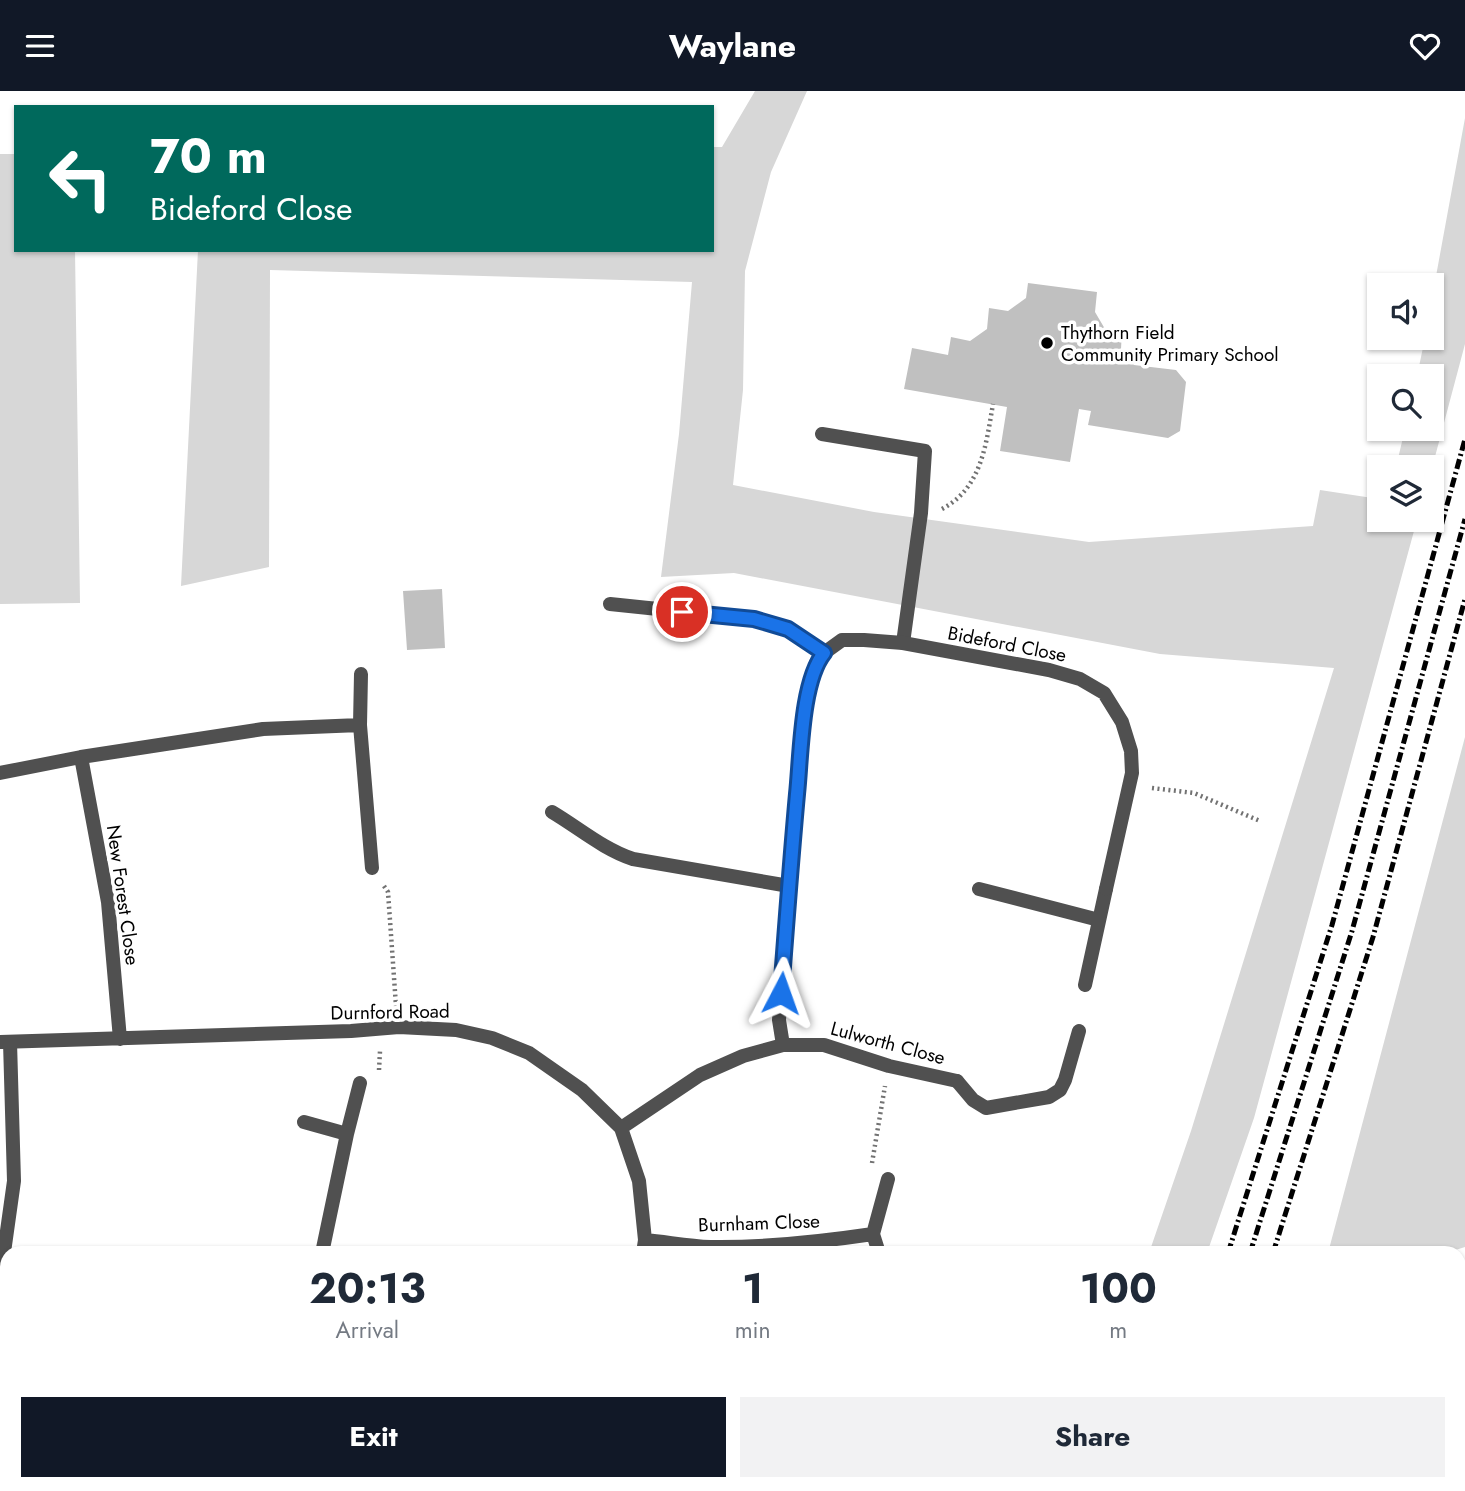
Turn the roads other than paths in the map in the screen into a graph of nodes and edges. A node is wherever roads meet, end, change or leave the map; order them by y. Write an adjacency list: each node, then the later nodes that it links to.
1 (822, 434): 3 (street)
2 (610, 604): 4 (street)
3 (903, 643): 4 (street, Bideford Close); 13 (street, Bideford Close)
4 (824, 653): 11 (street)
5 (361, 674): 6 (street)
6 (360, 725): 7 (street); 10 (street)
7 (82, 757): 8 (street); 16 (street, New Forest Close)
8 (0, 773)
9 (552, 811): 11 (street)
10 (372, 868)
11 (789, 886): 18 (street)
12 (979, 889): 13 (street)
13 (1099, 921): 14 (street, Bideford Close)
14 (1085, 985)
15 (1079, 1031): 18 (street, Lulworth Close)
16 (120, 1039): 17 (street, Durnford Road); 21 (street, Durnford Road)
17 (5, 1042): 25 (street)
18 (783, 1045): 21 (street, Lulworth Close)
19 (360, 1083): 22 (street)
20 (304, 1122): 22 (street)
21 (621, 1128): 27 (street, Durnford Road)
22 (347, 1134): 26 (street)
23 (888, 1179): 24 (street)
24 (873, 1234): 28 (street, Burnham Close); 29 (street)
25 (5, 1246)
26 (323, 1246)
27 (644, 1246)
28 (762, 1246)
29 (877, 1246)

